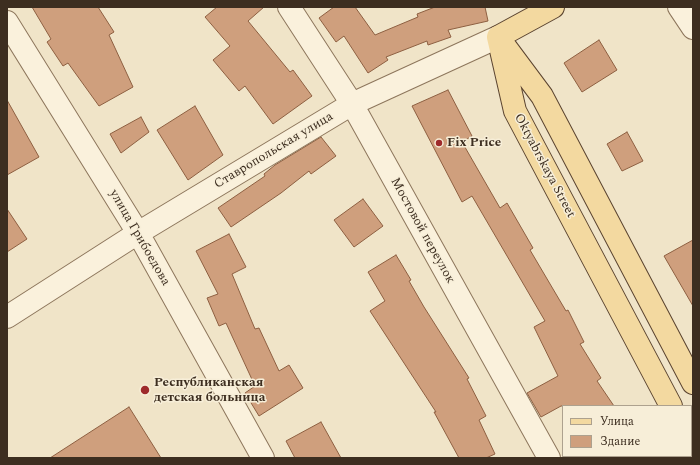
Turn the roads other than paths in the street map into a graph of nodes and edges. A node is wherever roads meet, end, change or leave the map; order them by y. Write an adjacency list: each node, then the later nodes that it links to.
1 (289, 7): 7 (street, Мостовой переулок)
2 (553, 7): 6 (main road, Ставропольская улица)
3 (679, 7): 5 (street)
4 (7, 22): 8 (street, улица Грибоедова)
5 (693, 28)
6 (498, 38): 7 (street, Ставропольская улица); 10 (main road); 11 (main road, Oktyabrskaya Street)
7 (352, 104): 8 (street, Ставропольская улица); 13 (street, Мостовой переулок)
8 (138, 234): 9 (street, Ставропольская улица); 12 (street, улица Грибоедова)
9 (7, 317)
10 (693, 384)
11 (670, 405)
12 (263, 458)
13 (549, 458)

